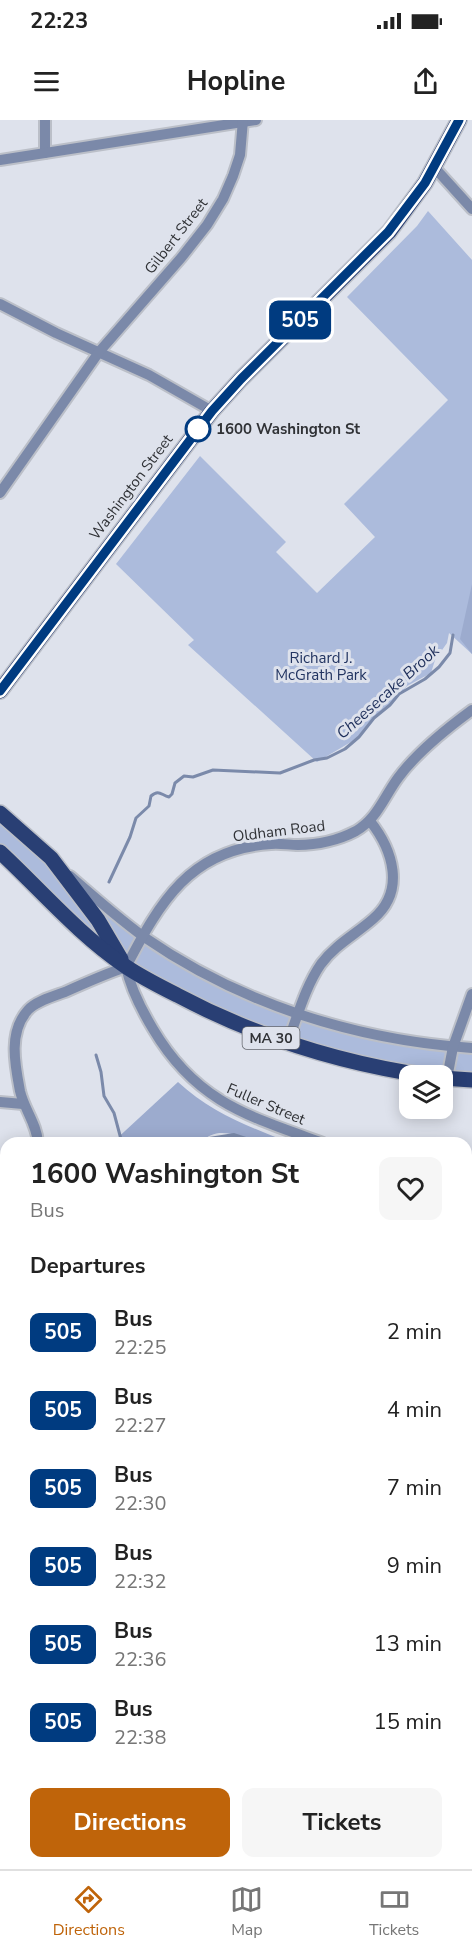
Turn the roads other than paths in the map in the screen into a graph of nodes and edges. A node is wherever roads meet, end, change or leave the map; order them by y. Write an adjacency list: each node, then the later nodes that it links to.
1 (45, 120): 5 (street)
2 (256, 120): 4 (street)
3 (459, 120): 7 (main road, Washington Street)
4 (243, 121): 5 (street); 10 (street, Gilbert Street)
5 (45, 153): 6 (street)
6 (0, 160)
7 (434, 167): 8 (street); 11 (main road, Washington Street)
8 (472, 208)
9 (0, 304): 10 (street)
10 (99, 352): 11 (street); 12 (street, Gilbert Street)
11 (212, 411): 13 (main road, Washington Street)
12 (0, 493)
13 (0, 691)
14 (472, 710): 16 (street, Oldham Road)
15 (0, 813): 18 (main road)
16 (370, 821): 19 (street, Oldham Road); 22 (street)
17 (0, 852): 20 (main road, MA 30)
18 (51, 858): 19 (street); 20 (main road)
19 (142, 936): 20 (street, Oldham Road); 22 (street)
20 (126, 967): 23 (main road, MA 30); 31 (street); 33 (street, Fuller Street)
21 (472, 994): 24 (street)
22 (298, 1015): 23 (street); 24 (street)
23 (287, 1044): 27 (main road, MA 30)
24 (453, 1047): 25 (street); 26 (street)
25 (472, 1048)
26 (448, 1065)
27 (399, 1071)
28 (453, 1079): 29 (main road)
29 (472, 1080)
30 (0, 1102): 31 (street)
31 (23, 1104): 32 (street)
32 (38, 1137)
33 (307, 1137)

